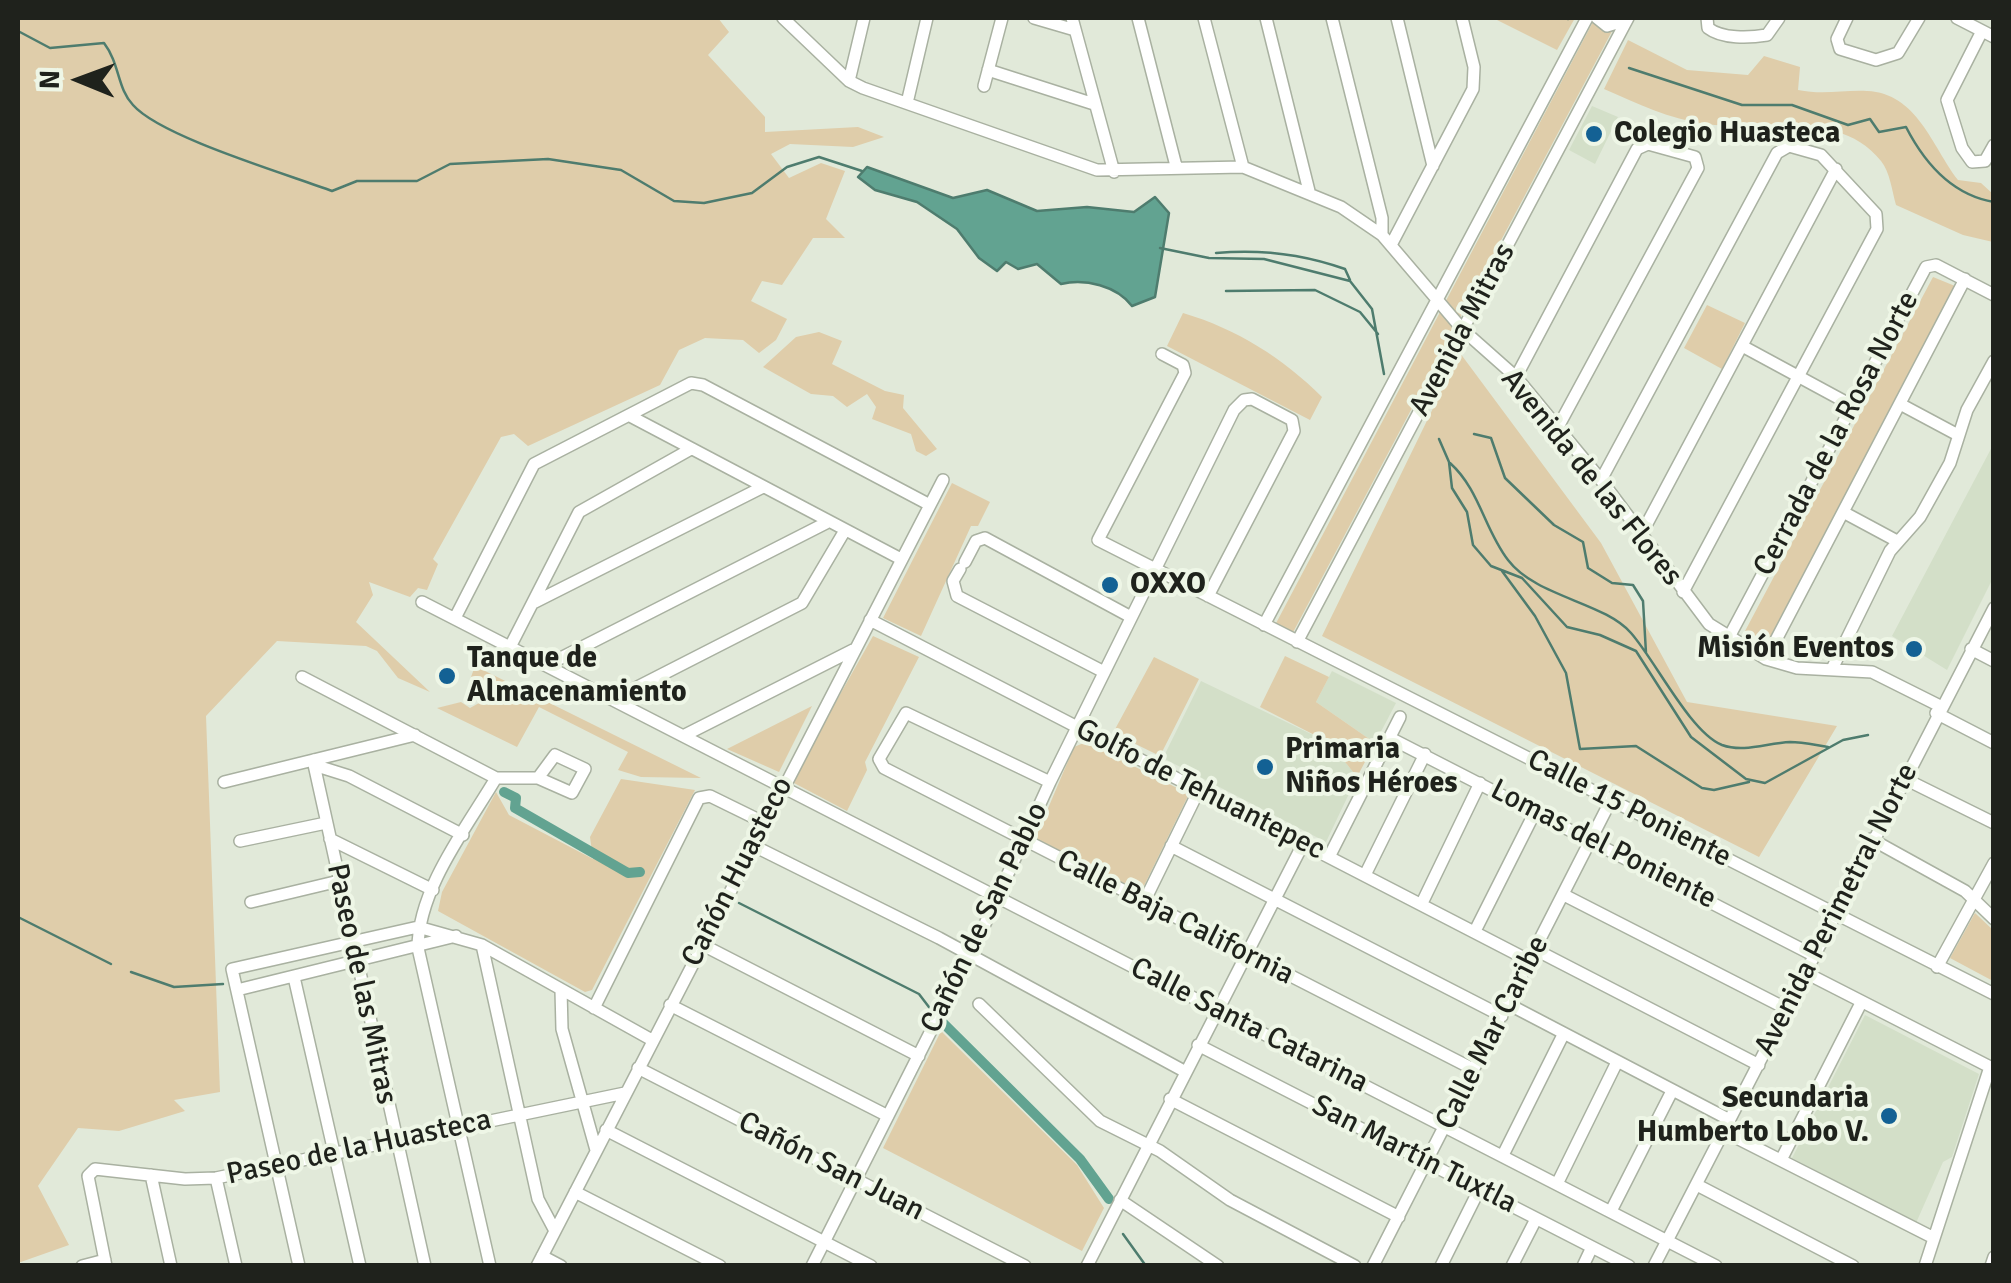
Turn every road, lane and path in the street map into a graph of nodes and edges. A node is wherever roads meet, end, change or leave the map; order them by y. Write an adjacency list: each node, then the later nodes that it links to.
1 (783, 18): 23 (street, Avenida de las Flores)
2 (864, 18): 23 (street)
3 (927, 18): 25 (street)
4 (1002, 18): 22 (street)
5 (1034, 18): 20 (street)
6 (1138, 18): 28 (street)
7 (1204, 18): 29 (street)
8 (1266, 18): 33 (street)
9 (1332, 18): 34 (street)
10 (1397, 18): 30 (street)
11 (1462, 18): 30 (street)
12 (1587, 18): 37 (street, Avenida Mitras)
13 (1596, 18): 14 (street)
14 (1628, 18): 38 (street, Avenida Mitras)
15 (1779, 18): 19 (street)
16 (1847, 18): 17 (street)
17 (1919, 18)
18 (1957, 18): 21 (street)
19 (1708, 23)
20 (1073, 24): 26 (street)
21 (1988, 34): 27 (street)
22 (988, 70): 24 (street); 26 (street)
23 (849, 81): 25 (street, Avenida de las Flores)
24 (984, 86)
25 (907, 103): 32 (street, Avenida de las Flores)
26 (1094, 104): 32 (street)
27 (1994, 145)
28 (1176, 166): 29 (street, Avenida de las Flores); 32 (street, Avenida de las Flores)
29 (1243, 166): 33 (street, Avenida de las Flores)
30 (1433, 166): 34 (street)
31 (1836, 169): 39 (street); 43 (street); 51 (street)
32 (1114, 172)
33 (1309, 191): 34 (street, Avenida de las Flores)
34 (1387, 240): 37 (street, Avenida de las Flores)
35 (1965, 279): 36 (street); 44 (street); 45 (street, Cerrada de la Rosa Norte)
36 (1994, 295)
37 (1436, 300): 38 (street, Avenida de las Flores); 69 (street, Avenida Mitras)
38 (1463, 330): 42 (street, Avenida de las Flores); 71 (street, Avenida Mitras)
39 (1744, 347): 43 (street); 57 (street)
40 (1162, 354): 60 (street, Calle 15 Poniente)
41 (1994, 361): 48 (street)
42 (1516, 377): 47 (street, Avenida de las Flores); 47 (street)
43 (1798, 378): 45 (street); 61 (street)
44 (1900, 404): 48 (street); 54 (street)
45 (1853, 406): 70 (street, Cerrada de la Rosa Norte)
46 (630, 416): 49 (street); 53 (street); 67 (street)
47 (1558, 427): 51 (street, Avenida de las Flores)
48 (1958, 435): 58 (street)
49 (691, 449): 52 (street); 64 (street)
50 (942, 480): 53 (street, Cañón Huasteco)
51 (1601, 480): 57 (street, Avenida de las Flores)
52 (764, 488): 55 (street); 64 (street)
53 (930, 504): 59 (street, Cañón Huasteco)
54 (1842, 512): 58 (street); 75 (street)
55 (826, 523): 56 (street); 77 (street)
56 (844, 532): 59 (street); 81 (street)
57 (1642, 532): 61 (street, Avenida de las Flores)
58 (1897, 540): 78 (street)
59 (901, 559): 68 (street, Cañón Huasteco)
60 (1155, 568): 62 (street, Calle 15 Poniente); 62 (street, Cañón de San Pablo); 66 (street, Cañón de San Pablo)
61 (1683, 592): 70 (street, Avenida de las Flores)
62 (1208, 596): 69 (street, Calle 15 Poniente)
63 (422, 602): 67 (street, Calle Santa Catarina)
64 (533, 602): 72 (street)
65 (1994, 608): 73 (street, Avenida Perimetral Norte)
66 (1131, 617): 79 (street, Cañón de San Pablo); 79 (street)
67 (455, 618): 72 (street, Calle Santa Catarina)
68 (870, 620): 74 (street, Cañón Huasteco); 84 (street, Golfo de Tehuantepec)
69 (1264, 625): 71 (street, Calle 15 Poniente)
70 (1728, 639): 75 (street, Avenida de las Flores)
71 (1297, 642): 99 (street, Calle 15 Poniente)
72 (511, 645): 77 (street, Calle Santa Catarina)
73 (1971, 649): 76 (street); 82 (street, Avenida Perimetral Norte)
74 (854, 650): 86 (street); 97 (street, Cañón Huasteco)
75 (1766, 659): 78 (street, Avenida de las Flores)
76 (1994, 661)
77 (549, 664): 81 (street, Calle Santa Catarina)
78 (1832, 669): 82 (street, Avenida de las Flores)
79 (1104, 672): 84 (street, Cañón de San Pablo)
80 (302, 676): 85 (street)
81 (616, 698): 86 (street, Calle Santa Catarina)
82 (1938, 709): 88 (street, Avenida de las Flores); 93 (street, Avenida Perimetral Norte)
83 (1400, 716): 87 (street)
84 (1077, 726): 95 (street, Cañón de San Pablo); 98 (street, Golfo de Tehuantepec)
85 (415, 736): 90 (street); 91 (street)
86 (685, 736): 97 (street, Calle Santa Catarina)
87 (1390, 738): 89 (street, Lomas del Poniente); 113 (street)
88 (1994, 743)
89 (1425, 754): 96 (street, Lomas del Poniente); 115 (street)
90 (314, 762): 94 (street); 101 (street, Paseo de las Mitras); 104 (street)
91 (496, 778): 92 (street); 104 (street)
92 (538, 778)
93 (1903, 778): 103 (street); 107 (street, Avenida Perimetral Norte)
94 (224, 782)
95 (1050, 782): 108 (street, Cañón de San Pablo); 108 (street, Calle Baja California)
96 (1480, 783): 100 (street, Lomas del Poniente); 124 (street)
97 (782, 785): 102 (street, Cañón Huasteco); 119 (street, Calle Santa Catarina)
98 (1198, 792): 110 (street, Golfo de Tehuantepec); 112 (street)
99 (1611, 800): 106 (street, Calle Mar Caribe); 125 (street, Calle 15 Poniente)
100 (1535, 812): 106 (street, Lomas del Poniente); 128 (street)
101 (326, 822): 105 (street, Paseo de las Mitras); 109 (street)
102 (764, 822): 111 (street, Cañón Huasteco); 148 (street)
103 (1994, 823)
104 (463, 835): 117 (street)
105 (330, 839): 116 (street, Paseo de las Mitras); 117 (street)
106 (1592, 839): 118 (street, Calle Mar Caribe); 137 (street, Lomas del Poniente)
107 (1871, 839): 122 (street); 125 (street, Avenida Perimetral Norte)
108 (1024, 840): 119 (street, Cañón de San Pablo); 121 (street, Calle Baja California)
109 (240, 842)
110 (1304, 844): 113 (street, Golfo de Tehuantepec); 120 (street)
111 (752, 845): 131 (street, Cañón Huasteco); 134 (street)
112 (1171, 846): 120 (street); 121 (street)
113 (1329, 857): 115 (street, Golfo de Tehuantepec)
114 (1994, 862): 122 (street)
115 (1365, 875): 124 (street, Golfo de Tehuantepec)
116 (339, 882): 123 (street); 130 (street, Paseo de las Mitras)
117 (433, 890): 127 (street)
118 (1564, 895): 135 (street, Calle Mar Caribe); 149 (street)
119 (998, 898): 134 (street, Cañón de San Pablo); 150 (street, Calle Santa Catarina)
120 (1276, 898): 136 (street); 151 (street)
121 (1144, 900): 136 (street, Calle Baja California)
122 (1974, 900): 126 (street); 139 (street)
123 (251, 902)
124 (1422, 903): 128 (street, Golfo de Tehuantepec)
125 (1834, 914): 137 (street, Avenida Perimetral Norte); 139 (street, Calle 15 Poniente)
126 (1994, 919)
127 (418, 927): 129 (street); 130 (street); 133 (street)
128 (1474, 930): 135 (street, Golfo de Tehuantepec)
129 (458, 935): 132 (street); 133 (street)
130 (351, 942): 138 (street, Paseo de las Mitras); 142 (street)
131 (701, 944): 147 (street, Cañón Huasteco); 155 (street)
132 (482, 945): 143 (street); 166 (street)
133 (418, 948): 138 (street); 170 (street)
134 (969, 955): 155 (street, Cañón de San Pablo); 161 (street)
135 (1533, 955): 151 (street, Calle Mar Caribe); 157 (street, Golfo de Tehuantepec)
136 (1246, 956): 150 (street); 160 (street, Calle Baja California)
137 (1815, 956): 140 (street, Avenida Perimetral Norte)
138 (356, 963): 141 (street); 172 (street, Paseo de las Mitras)
139 (1937, 967): 144 (street, Calle 15 Poniente)
140 (1806, 973): 145 (street); 149 (street, Avenida Perimetral Norte)
141 (294, 977): 142 (street); 176 (street)
142 (237, 990): 179 (street)
143 (561, 990): 148 (street); 165 (street)
144 (1994, 994)
145 (1861, 1002): 159 (street); 177 (street)
146 (979, 1004): 173 (street)
147 (670, 1006): 153 (street, Cañón Huasteco); 167 (street)
148 (594, 1008): 153 (street)
149 (1787, 1008): 157 (street, Avenida Perimetral Norte)
150 (1218, 1010): 154 (street); 168 (street, Calle Santa Catarina)
151 (1505, 1010): 152 (street); 160 (street, Calle Mar Caribe)
152 (1563, 1036): 156 (street); 175 (street)
153 (652, 1040): 158 (street, Cañón Huasteco)
154 (1198, 1045): 161 (street); 178 (street, San Martín Tuxtla)
155 (919, 1056): 167 (street, Cañón de San Pablo)
156 (1617, 1062): 162 (street); 183 (street)
157 (1760, 1065): 169 (street, Avenida Perimetral Norte)
158 (638, 1068): 163 (street, Cañón Huasteco); 182 (street, Cañón San Juan)
159 (1992, 1068): 192 (street)
160 (1473, 1069): 168 (street, Calle Mar Caribe)
161 (1184, 1070): 164 (street)
162 (1672, 1091): 169 (street); 188 (street)
163 (626, 1093): 165 (street, Paseo de la Huasteca); 171 (street, Cañón Huasteco)
164 (1170, 1098): 173 (street); 189 (street)
165 (580, 1101): 166 (street, Paseo de la Huasteca); 174 (street)
166 (520, 1114): 170 (street, Paseo de la Huasteca); 191 (street)
167 (888, 1116): 182 (street, Cañón de San Pablo)
168 (1445, 1126): 175 (street, Calle Santa Catarina); 178 (street, Calle Mar Caribe)
169 (1728, 1126): 177 (street); 184 (street, Avenida Perimetral Norte)
170 (459, 1128): 172 (street, Paseo de la Huasteca); 205 (street)
171 (606, 1130): 174 (street, Cañón Huasteco); 194 (street)
172 (396, 1144): 176 (street, Paseo de la Huasteca); 204 (street, Paseo de las Mitras)
173 (1146, 1146): 187 (street); 213 (street)
174 (596, 1150): 186 (street, Cañón Huasteco)
175 (1503, 1154): 183 (street, Calle Santa Catarina)
176 (335, 1157): 179 (street, Paseo de la Huasteca); 203 (street)
177 (1781, 1160): 192 (street)
178 (1426, 1162): 185 (street, San Martín Tuxtla); 189 (street, Calle Mar Caribe)
179 (276, 1169): 181 (street, Paseo de la Huasteca); 202 (street)
180 (152, 1175): 181 (street, Paseo de la Huasteca); 198 (street, Paseo de la Huasteca); 200 (street)
181 (216, 1178): 201 (street)
182 (856, 1181): 194 (street, Cañón de San Pablo); 210 (street, Cañón San Juan)
183 (1558, 1182): 188 (street, Calle Santa Catarina)
184 (1697, 1185): 193 (street, Avenida Perimetral Norte); 221 (street)
185 (1479, 1190): 190 (street, San Martín Tuxtla); 215 (street)
186 (574, 1192): 191 (street, Cañón Huasteco); 207 (street)
187 (1120, 1200): 211 (street); 212 (street)
188 (1610, 1210): 193 (street, Calle Santa Catarina)
189 (1398, 1217): 214 (street, Calle Mar Caribe)
190 (1536, 1218): 195 (street, San Martín Tuxtla); 216 (street)
191 (555, 1231): 197 (street, Cañón Huasteco)
192 (1934, 1238): 222 (street)
193 (1668, 1241): 219 (street, Avenida Perimetral Norte); 220 (street, Calle Santa Catarina)
194 (825, 1242): 208 (street, Cañón de San Pablo); 209 (street)
195 (1592, 1247): 217 (street); 218 (street, San Martín Tuxtla)
196 (1994, 1257): 223 (street)
197 (539, 1261): 206 (street)
198 (106, 1263): 199 (street)
199 (82, 1266)
200 (171, 1266)
201 (236, 1266)
202 (299, 1266)
203 (360, 1266)
204 (425, 1266)
205 (490, 1266)
206 (560, 1266)
207 (720, 1266)
208 (812, 1266)
209 (872, 1266)
210 (1025, 1266)
211 (1088, 1266)
212 (1218, 1266)
213 (1356, 1266)
214 (1373, 1266)
215 (1441, 1266)
216 (1512, 1266)
217 (1582, 1266)
218 (1629, 1266)
219 (1654, 1266)
220 (1716, 1266)
221 (1853, 1266)
222 (1924, 1266)
223 (1991, 1266)

